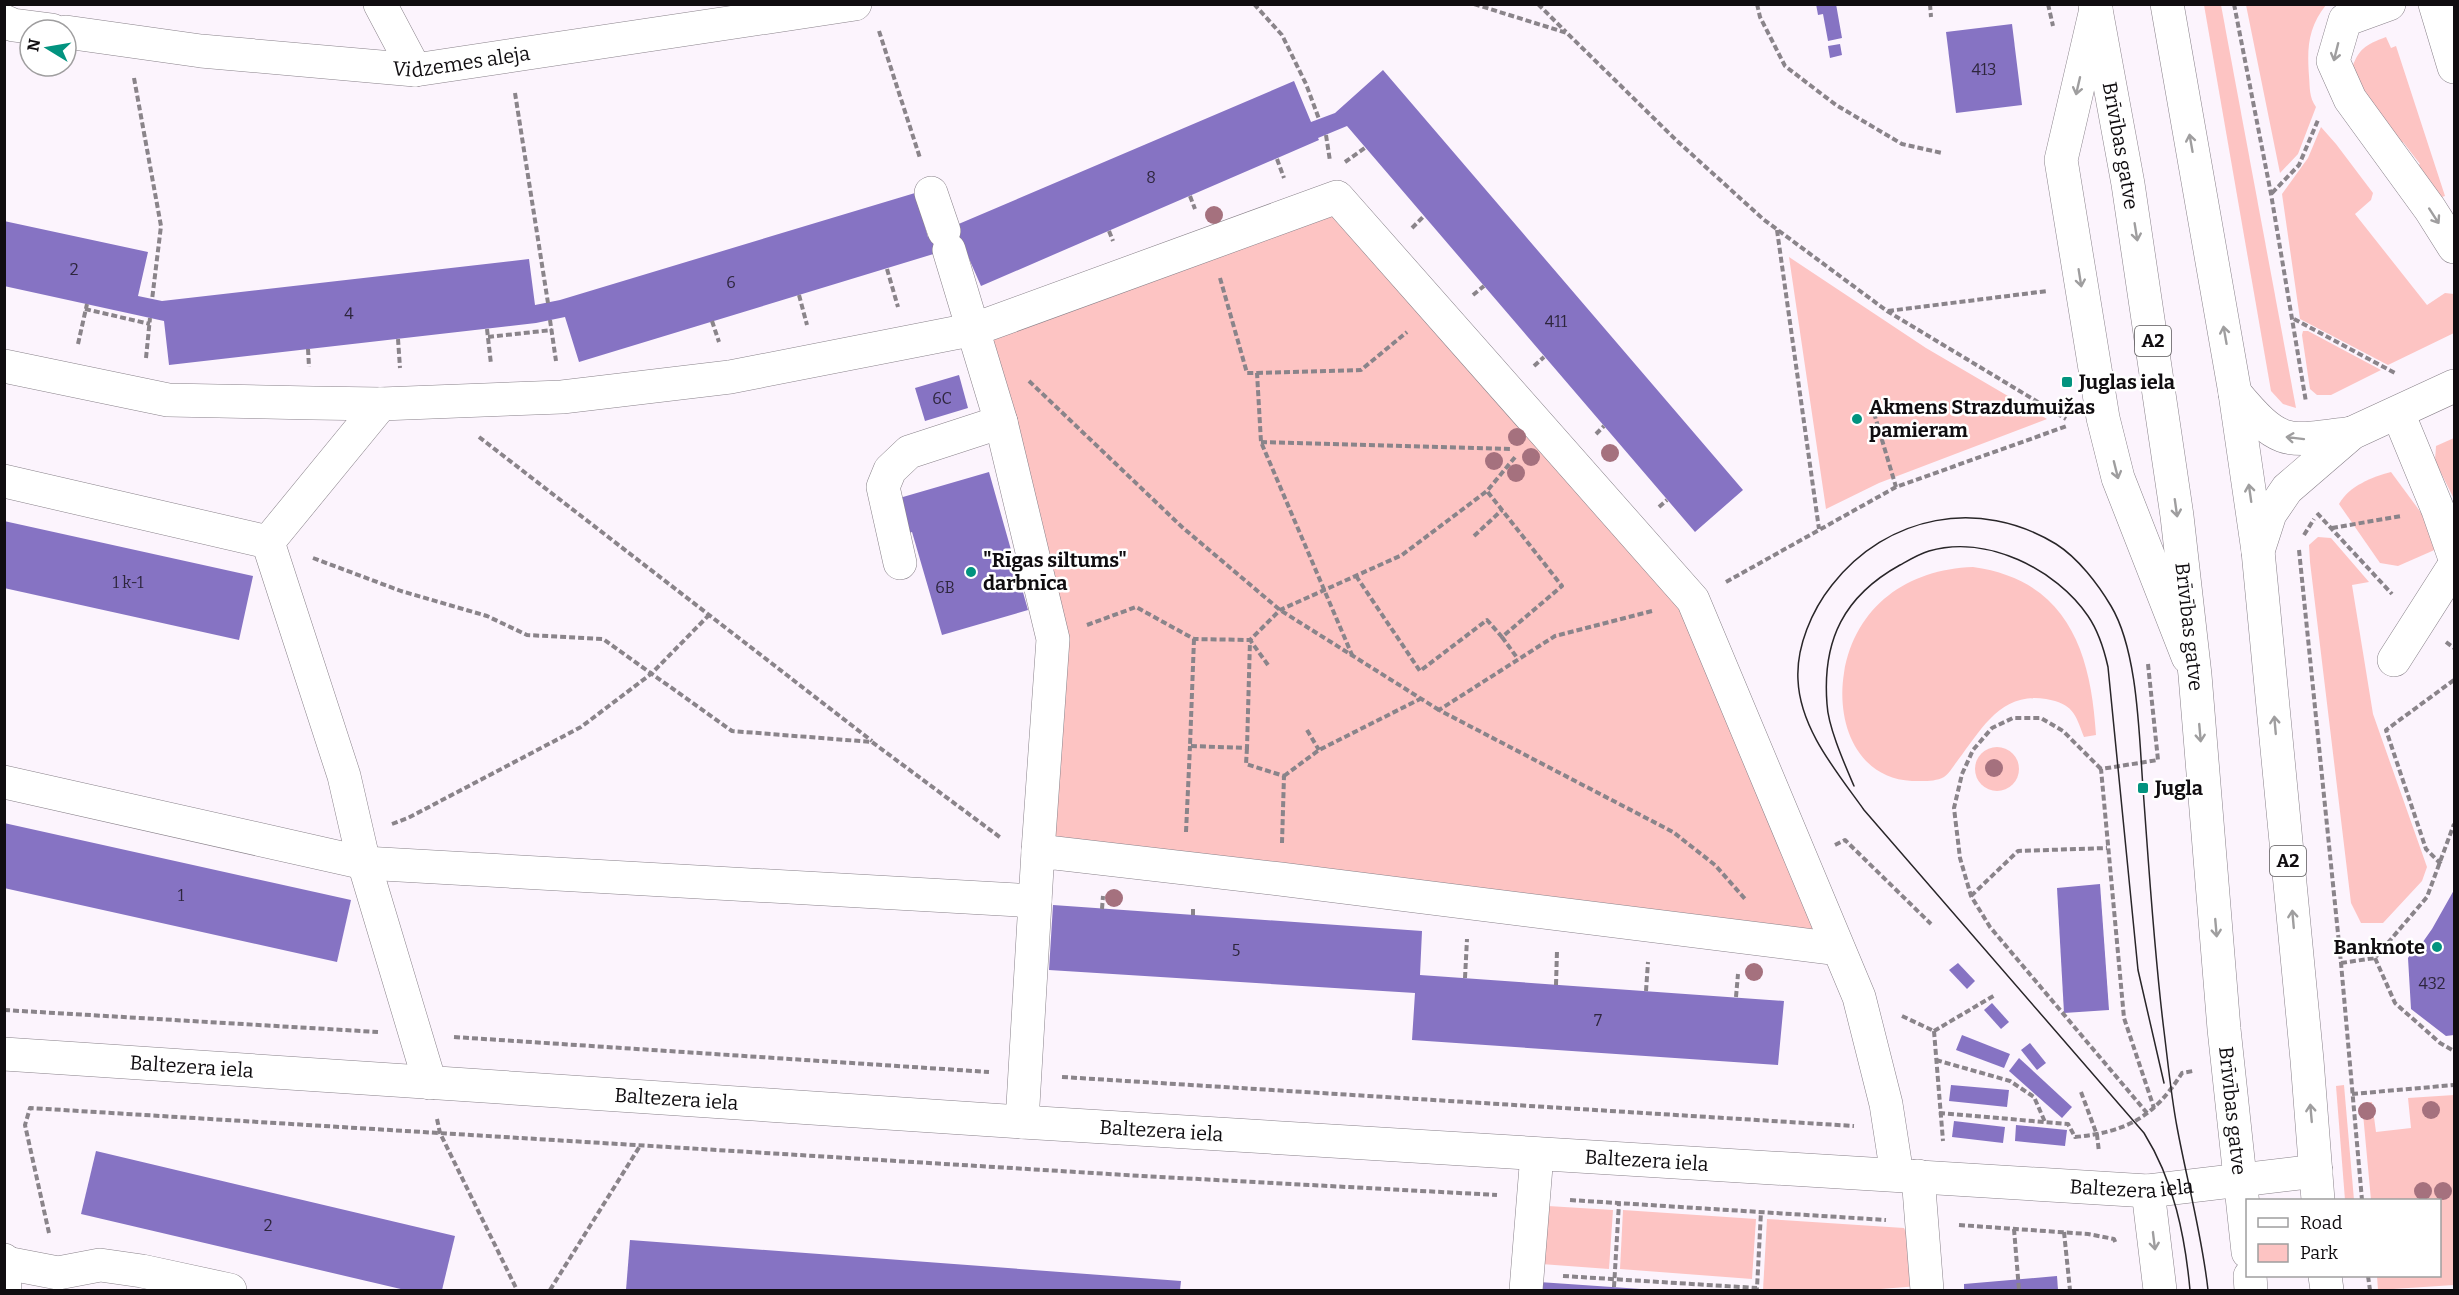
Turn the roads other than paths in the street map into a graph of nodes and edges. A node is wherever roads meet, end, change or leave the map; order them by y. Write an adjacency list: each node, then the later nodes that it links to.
1 (380, 4): 10 (main road)
2 (2167, 4): 16 (main road, A2, one-way to 2)
3 (2389, 4): 7 (main road)
4 (2435, 4): 9 (main road)
5 (2096, 7): 28 (main road, Brīvības gatve / A2, one-way to 28); 28 (main road, one-way to 28)
6 (857, 10): 10 (main road, Vidzemes aleja)
7 (2343, 12): 12 (main road, one-way to 12)
8 (78, 34): 10 (main road, Vidzemes aleja)
9 (2454, 66)
10 (414, 70)
11 (931, 193): 13 (main road)
12 (2454, 247)
13 (975, 330): 17 (main road); 19 (main road); 33 (main road)
14 (4, 366): 17 (main road)
15 (2454, 386): 18 (main road)
16 (2235, 393): 20 (main road, one-way to 16); 23 (main road, A2, one-way to 16)
17 (381, 404): 22 (main road)
18 (2397, 413): 20 (main road); 24 (main road)
19 (1001, 422): 25 (main road); 31 (main road)
20 (2352, 433): 23 (main road)
21 (4, 481): 22 (main road)
22 (268, 542): 30 (main road)
23 (2258, 551): 40 (main road, A2, one-way to 23)
24 (2454, 556)
25 (900, 563)
26 (2454, 566): 27 (main road)
27 (2394, 660)
28 (2195, 675): 39 (main road, Brīvības gatve / A2, one-way to 39)
29 (4, 782): 30 (main road)
30 (361, 849): 32 (main road); 35 (main road)
31 (1038, 851): 32 (main road); 33 (main road)
32 (1035, 901): 36 (main road)
33 (1838, 949): 38 (main road)
34 (4, 1054): 35 (main road, Baltezera iela)
35 (430, 1083): 36 (main road, Baltezera iela)
36 (1022, 1122): 37 (main road, Baltezera iela)
37 (1537, 1154): 38 (main road, Baltezera iela); 45 (main road)
38 (1907, 1176): 41 (main road, Baltezera iela); 47 (main road)
39 (2241, 1179): 40 (main road, Baltezera iela); 41 (main road, Baltezera iela); 42 (main road, Brīvības gatve / A2)
40 (2317, 1186)
41 (2148, 1191): 48 (main road, one-way to 48)
42 (2246, 1240)
43 (5, 1271): 44 (main road)
44 (146, 1281): 46 (main road)
45 (1527, 1282)
46 (230, 1290)
47 (1927, 1290)
48 (2160, 1290)

